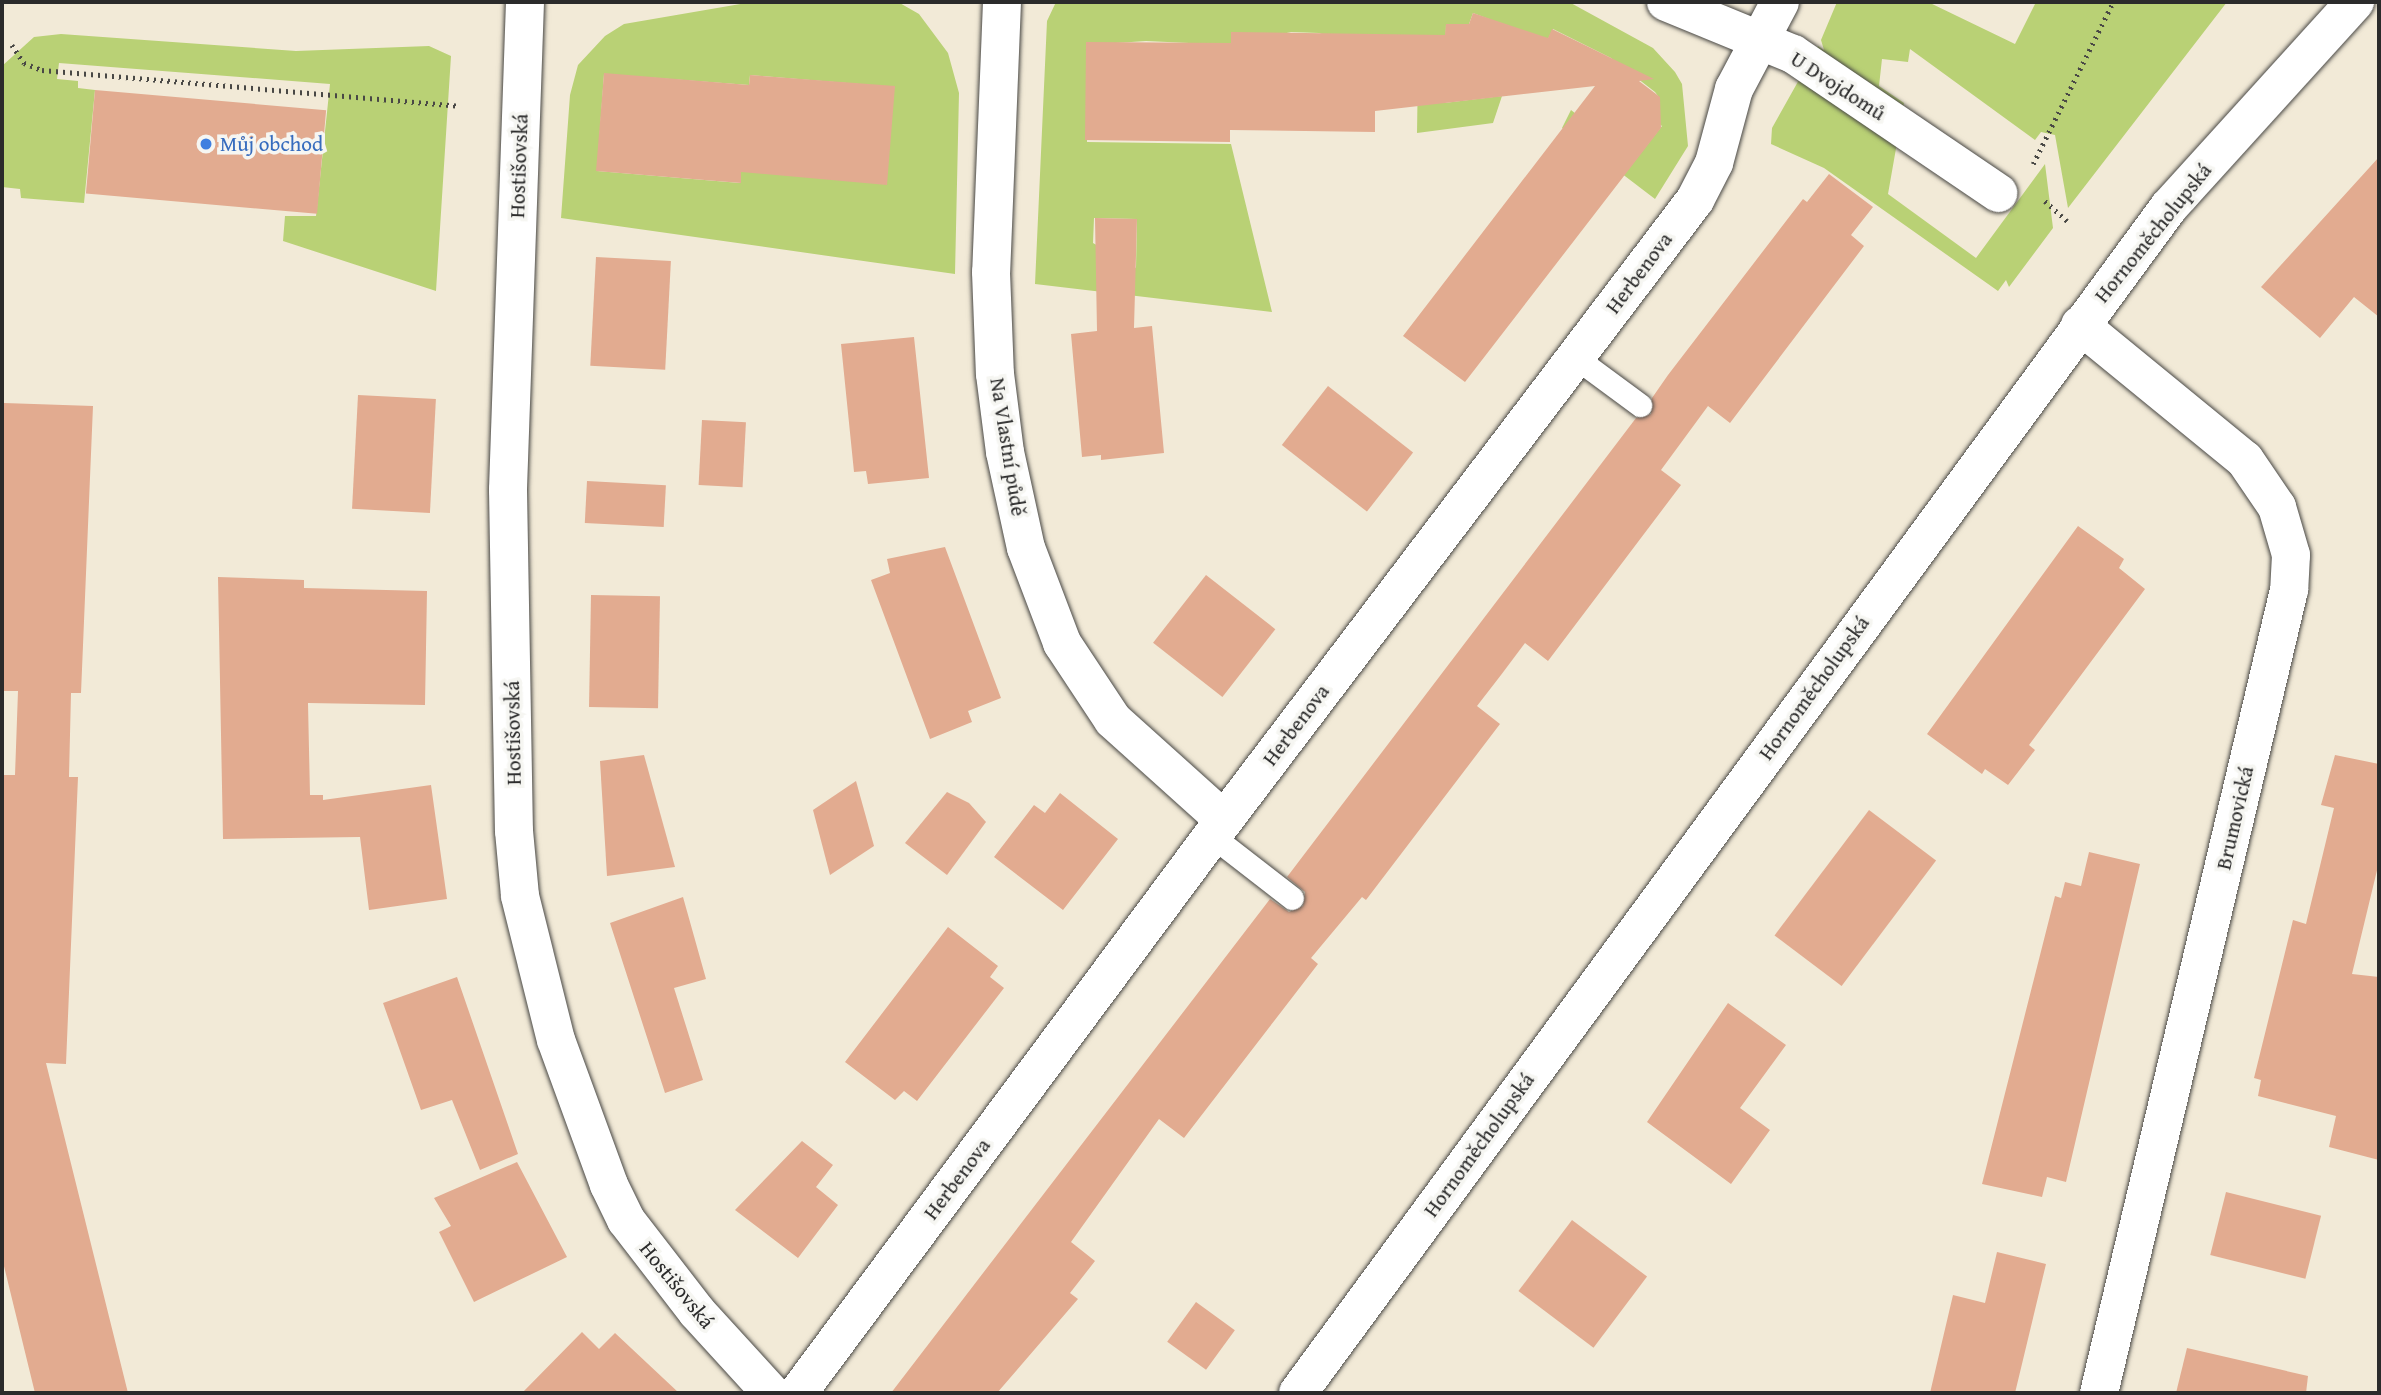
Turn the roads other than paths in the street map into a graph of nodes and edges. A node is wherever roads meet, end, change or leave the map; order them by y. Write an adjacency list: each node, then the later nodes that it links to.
1 (525, 2): 13 (street, Hostišovská)
2 (1002, 2): 11 (street, Na Vlastní půdě)
3 (1666, 2): 6 (street, U Dvojdomů)
4 (1780, 2): 6 (street, Herbenova)
5 (2355, 2): 8 (street, Hornoměcholupská)
6 (1760, 40): 7 (street, U Dvojdomů); 9 (street, Herbenova)
7 (1998, 193)
8 (2080, 325): 15 (street, Hornoměcholupská); 16 (street, Brumovická)
9 (1575, 357): 10 (lane); 11 (street, Herbenova)
10 (1640, 405)
11 (1218, 828): 12 (lane); 14 (street, Herbenova)
12 (1292, 898)
13 (771, 1393)
14 (798, 1393)
15 (1297, 1393)
16 (2099, 1393)

